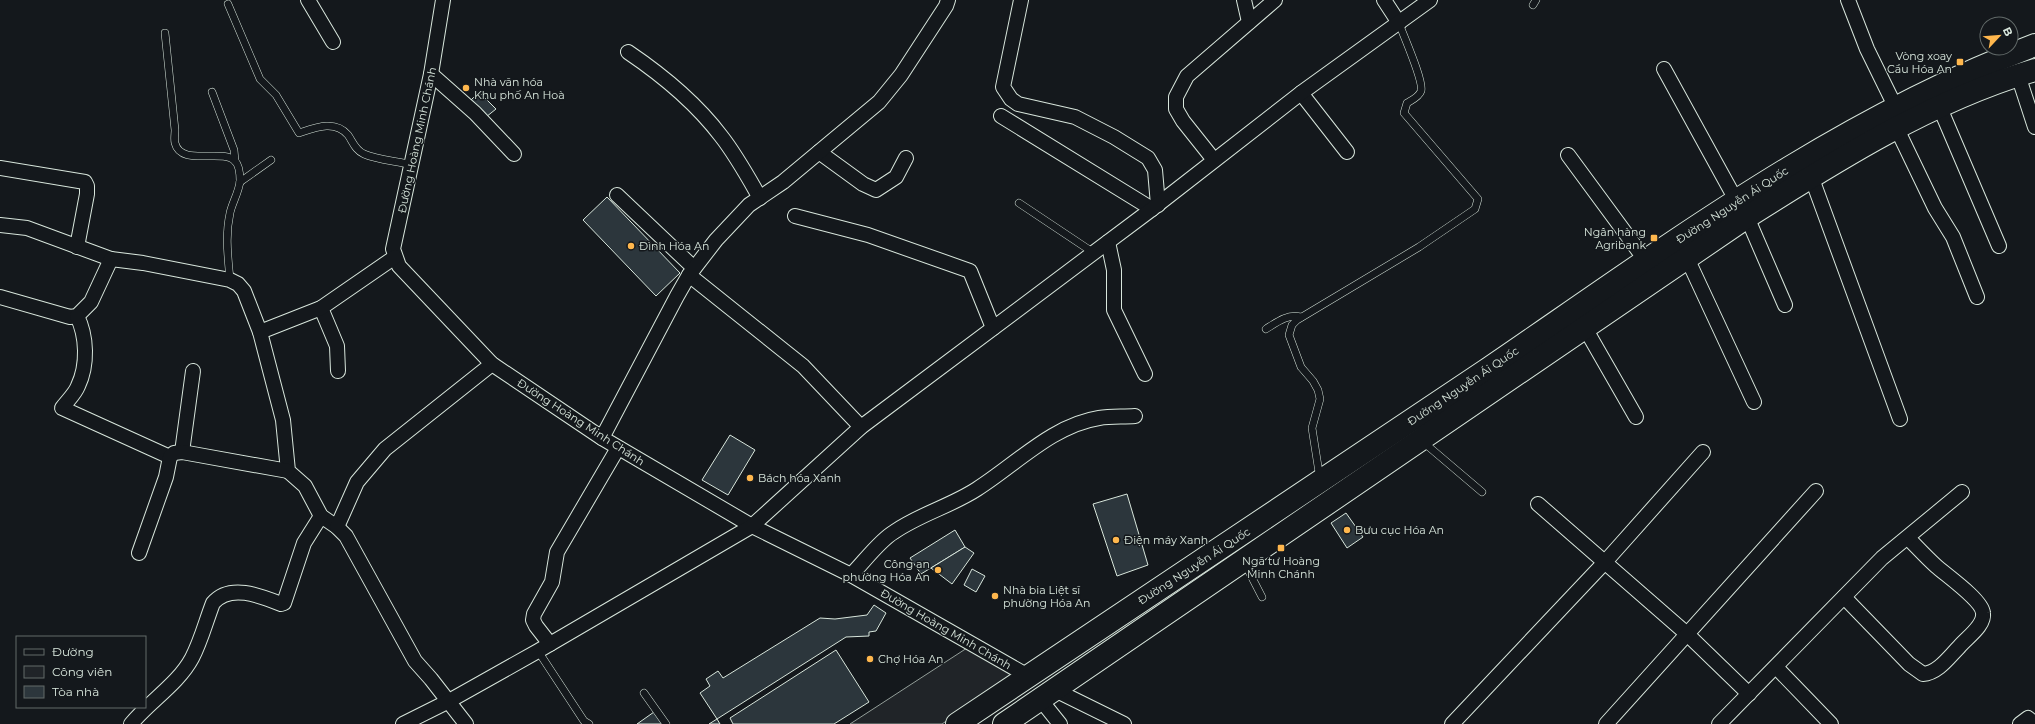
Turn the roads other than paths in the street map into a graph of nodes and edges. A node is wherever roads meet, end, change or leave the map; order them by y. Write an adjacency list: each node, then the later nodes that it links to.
1 (308, 0): 14 (street)
2 (443, 0): 20 (street, Đường Hoàng Minh Chánh)
3 (948, 0): 28 (street)
4 (1021, 0): 43 (street)
5 (1244, 0): 11 (street)
6 (1275, 0): 11 (street)
7 (1384, 0): 12 (street)
8 (1430, 0): 12 (street)
9 (1848, 0): 23 (street)
10 (228, 4): 36 (lane)
11 (1249, 22): 34 (street)
12 (1399, 24): 22 (street); 62 (lane)
13 (165, 32): 35 (lane)
14 (333, 42)
15 (2035, 45): 17 (main road, Đường Nguyễn Ái Quốc)
16 (628, 52): 41 (street)
17 (1980, 66): 18 (main road, Đường Nguyễn Ái Quốc); 23 (main road, Đường Nguyễn Ái Quốc)
18 (2027, 66): 24 (main road, Đường Nguyễn Ái Quốc); 26 (street)
19 (1664, 69): 44 (street)
20 (432, 74): 30 (street); 36 (street, Đường Hoàng Minh Chánh)
21 (212, 92): 35 (lane)
22 (1301, 93): 29 (street); 34 (street)
23 (1895, 106): 44 (main road, Đường Nguyễn Ái Quốc)
24 (1940, 108): 27 (main road, Đường Nguyễn Ái Quốc); 48 (street)
25 (1001, 116): 43 (street)
26 (2035, 128)
27 (1897, 129): 38 (main road, Đường Nguyễn Ái Quốc); 58 (street)
28 (819, 152): 32 (street); 41 (street)
29 (1347, 152)
30 (514, 154)
31 (1568, 155): 54 (street)
32 (906, 158)
33 (271, 160): 39 (lane)
34 (1214, 160): 43 (street)
35 (235, 161): 39 (lane)
36 (412, 165): 51 (street, Đường Hoàng Minh Chánh)
37 (0, 168): 49 (street)
38 (1811, 176): 44 (main road, Đường Nguyễn Ái Quốc); 74 (street)
39 (240, 182): 56 (lane)
40 (617, 195): 55 (street)
41 (760, 198): 55 (street)
42 (1019, 203): 50 (lane)
43 (1155, 207): 47 (street)
44 (1742, 209): 52 (main road, Đường Nguyễn Ái Quốc); 54 (main road, Đường Nguyễn Ái Quốc); 59 (street)
45 (795, 216): 63 (street)
46 (0, 225): 49 (street)
47 (1108, 242): 50 (street); 70 (street)
48 (1999, 246)
49 (77, 247): 53 (street)
50 (1094, 253): 63 (street)
51 (395, 257): 60 (street); 67 (street, Đường Hoàng Minh Chánh)
52 (1687, 258): 54 (main road, Đường Nguyễn Ái Quốc); 71 (street)
53 (111, 259): 56 (street); 61 (street)
54 (1653, 269): 64 (main road, Đường Nguyễn Ái Quốc); 82 (main road, Đường Nguyễn Ái Quốc)
55 (692, 272): 75 (street); 76 (street)
56 (230, 280): 66 (street)
57 (0, 297): 61 (street)
58 (1977, 297)
59 (1784, 306)
60 (321, 308): 66 (street); 69 (street)
61 (77, 316): 80 (street)
62 (1301, 317): 65 (lane); 82 (lane)
63 (993, 328): 75 (street)
64 (1585, 328): 73 (street); 77 (main road, Đường Nguyễn Ái Quốc)
65 (1266, 329)
66 (260, 332): 81 (street)
67 (492, 364): 76 (street, Đường Hoàng Minh Chánh); 89 (street)
68 (193, 371): 80 (street)
69 (338, 371)
70 (1145, 374)
71 (1754, 402)
72 (1135, 416): 94 (street)
73 (1636, 417)
74 (1900, 419)
75 (861, 427): 88 (street)
76 (602, 438): 78 (street, Đường Hoàng Minh Chánh)
77 (1420, 440): 84 (lane); 92 (main road, Đường Nguyễn Ái Quốc)
78 (618, 448): 88 (street, Đường Hoàng Minh Chánh); 98 (street)
79 (1703, 452): 93 (street)
80 (176, 454): 81 (street); 91 (street)
81 (288, 471): 87 (street)
82 (1320, 483): 100 (main road, Đường Nguyễn Ái Quốc)
83 (1816, 490): 97 (street)
84 (1482, 492)
85 (1962, 492): 90 (street)
86 (1538, 504): 93 (street)
87 (321, 516): 89 (street); 105 (street)
88 (752, 526): 94 (street, Đường Hoàng Minh Chánh); 98 (street)
89 (337, 527): 104 (street)
90 (1908, 538): 96 (street); 96 (street)
91 (139, 553)
92 (1242, 560): 95 (lane); 102 (main road, Đường Nguyễn Ái Quốc)
93 (1605, 562): 97 (street); 116 (street)
94 (851, 574): 100 (street, Đường Hoàng Minh Chánh)
95 (1262, 597)
96 (1844, 597): 99 (street)
97 (1686, 634): 103 (street); 117 (street)
98 (544, 647): 104 (street); 107 (lane)
99 (1776, 667): 103 (street); 119 (street)
100 (1028, 676): 102 (main road); 112 (main road, Đường Nguyễn Ái Quốc)
101 (644, 693): 111 (lane)
102 (1047, 694): 113 (main road, Đường Nguyễn Ái Quốc); 114 (street); 115 (street)
103 (1749, 694): 118 (street)
104 (449, 701): 109 (street); 110 (street)
105 (146, 703)
106 (139, 709): 108 (street)
107 (585, 723)
108 (132, 724)
109 (403, 724)
110 (466, 724)
111 (666, 724)
112 (957, 724)
113 (1004, 724)
114 (1060, 724)
115 (1124, 724)
116 (1452, 724)
117 (1606, 724)
118 (1719, 724)
119 (1831, 724)
120 (2020, 724): 121 (street)
121 (2035, 724)

